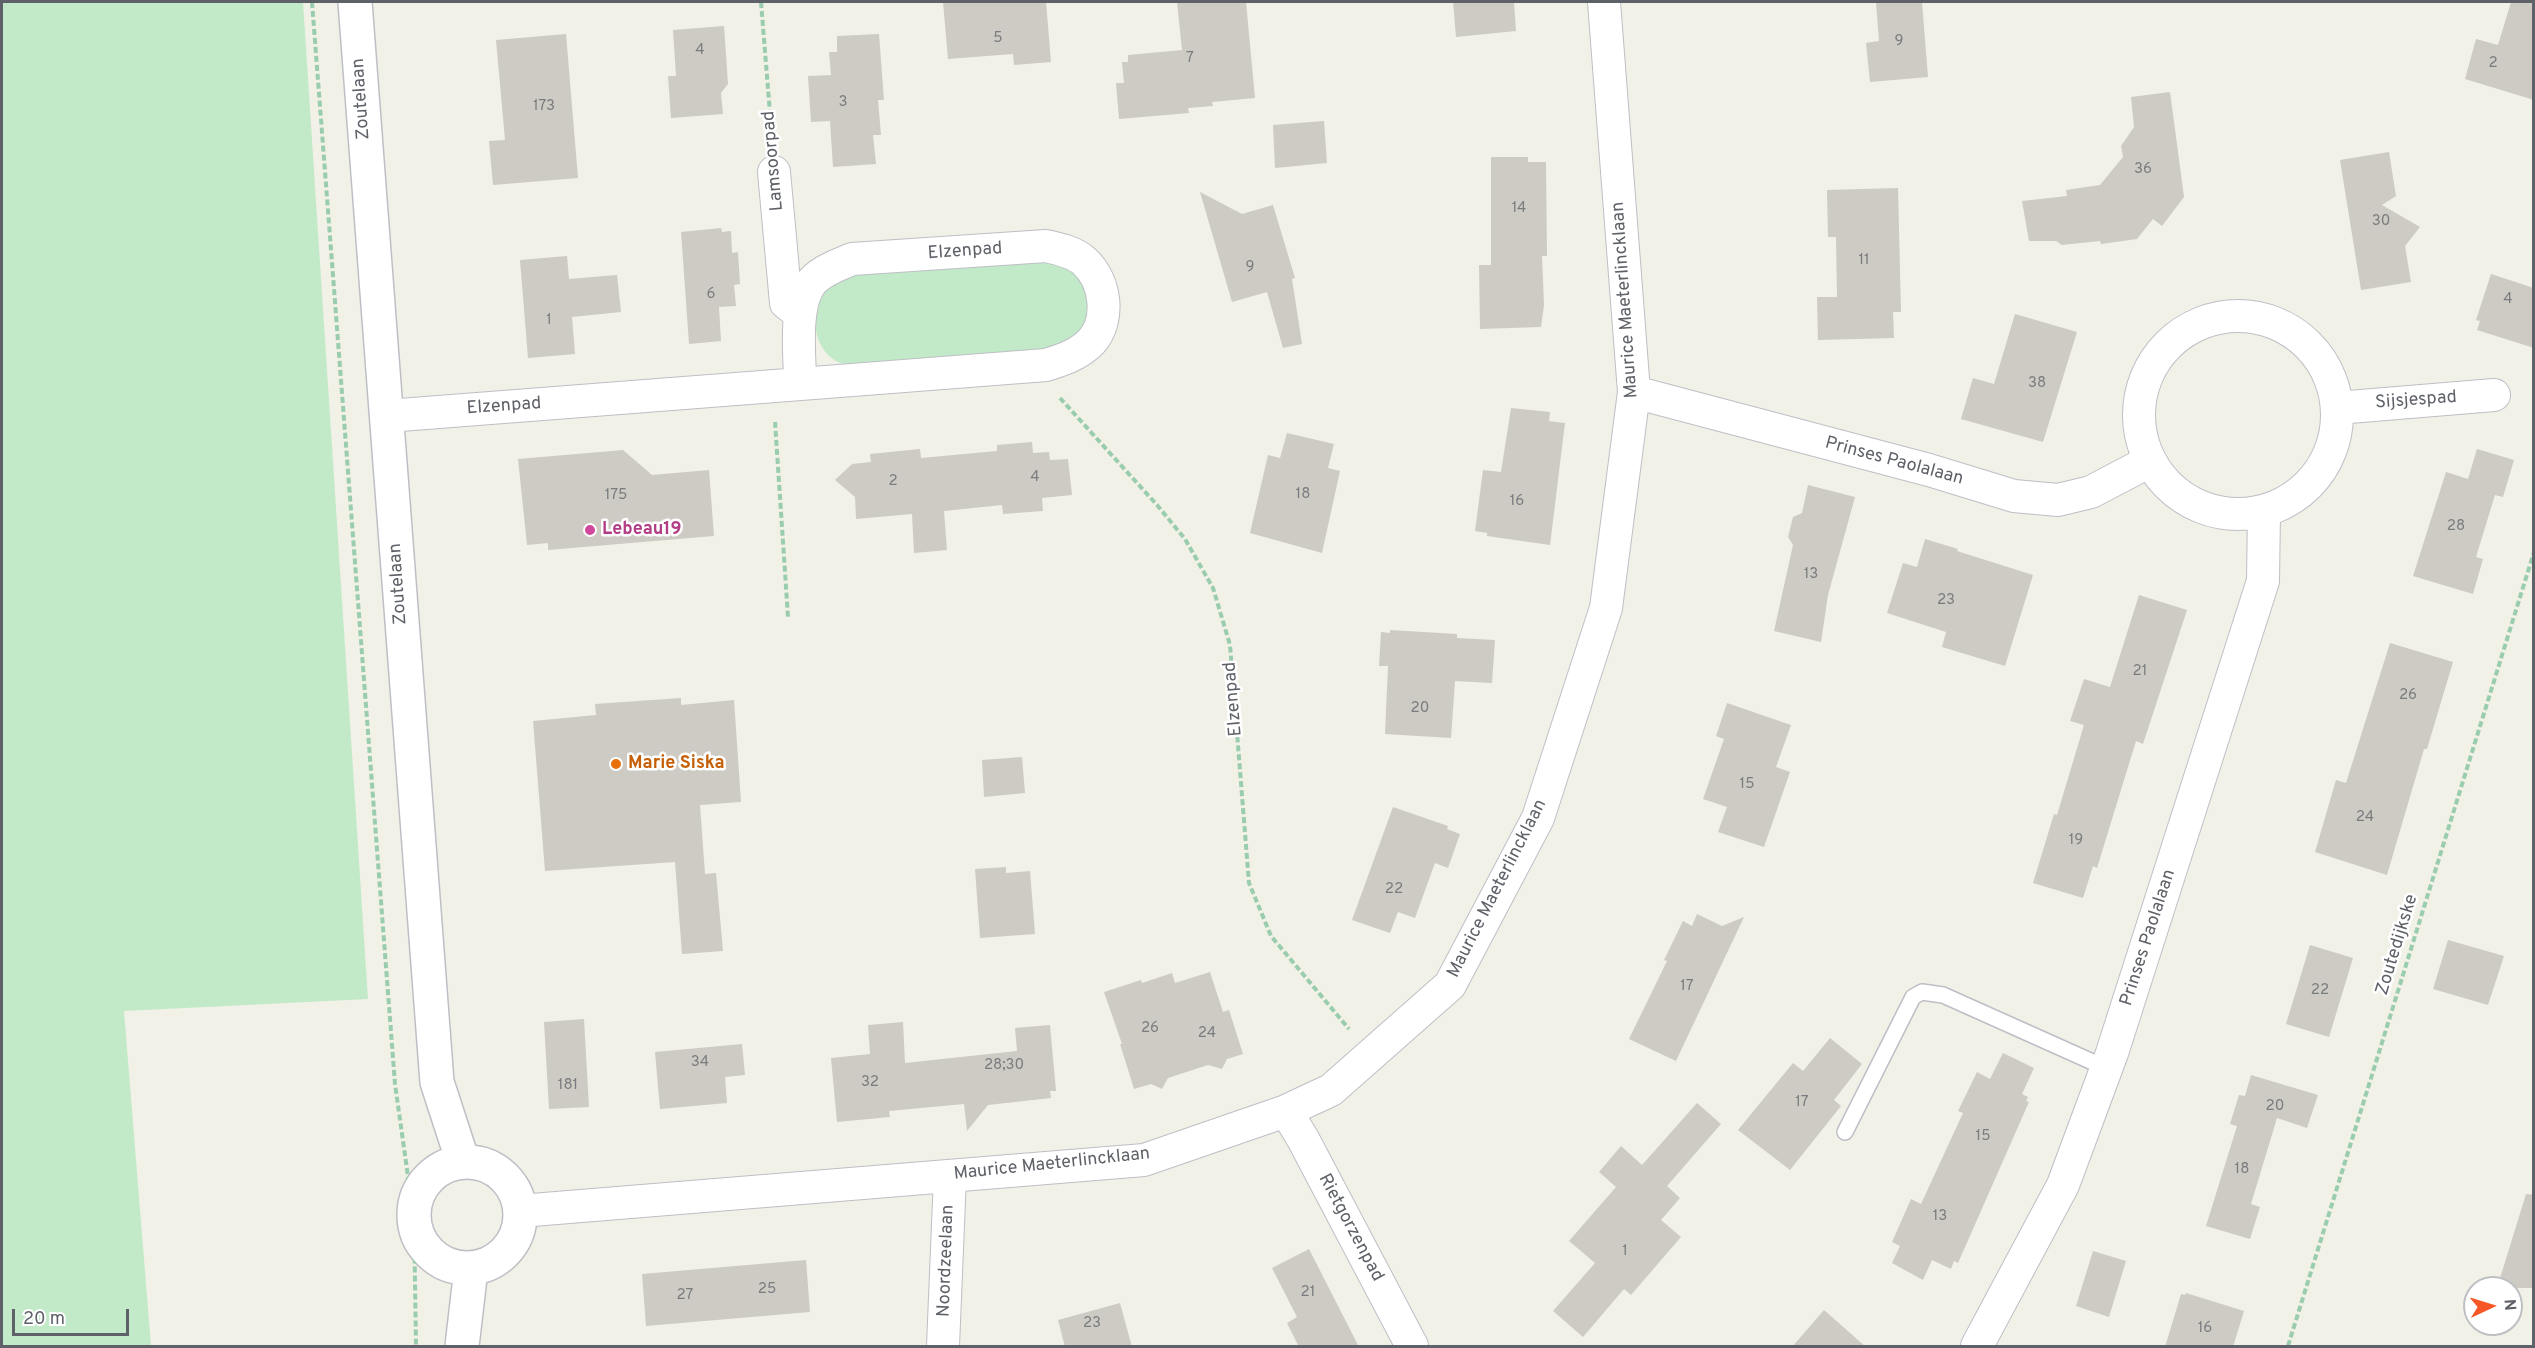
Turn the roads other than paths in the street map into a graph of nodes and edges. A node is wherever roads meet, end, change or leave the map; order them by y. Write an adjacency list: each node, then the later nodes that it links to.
1 (355, 2): 9 (street, Zoutelaan)
2 (1604, 2): 6 (street, Maurice Maeterlincklaan)
3 (774, 172): 4 (street, Lamsoorpad)
4 (800, 314): 5 (street, Elzenpad); 5 (street, Elzenpad)
5 (786, 384): 9 (street, Elzenpad)
6 (1635, 392): 10 (street, Prinses Paolalaan); 13 (street, Maurice Maeterlincklaan)
7 (2494, 395): 8 (street, Sijsjespad)
8 (2337, 408): 10 (street); 11 (street)
9 (387, 416): 15 (street, Zoutelaan)
10 (2150, 461): 11 (street)
11 (2264, 511): 12 (street, Prinses Paolalaan)
12 (2106, 1068): 14 (lane); 22 (street, Prinses Paolalaan)
13 (1286, 1111): 16 (street, Maurice Maeterlincklaan); 21 (street, Rietgorzenpad)
14 (1845, 1132)
15 (463, 1162): 17 (street); 18 (street)
16 (950, 1176): 17 (street, Maurice Maeterlincklaan); 20 (street, Noordzeelaan)
17 (520, 1211): 18 (street)
18 (471, 1269): 19 (street)
19 (462, 1347)
20 (943, 1347)
21 (1412, 1347)
22 (1977, 1347)

